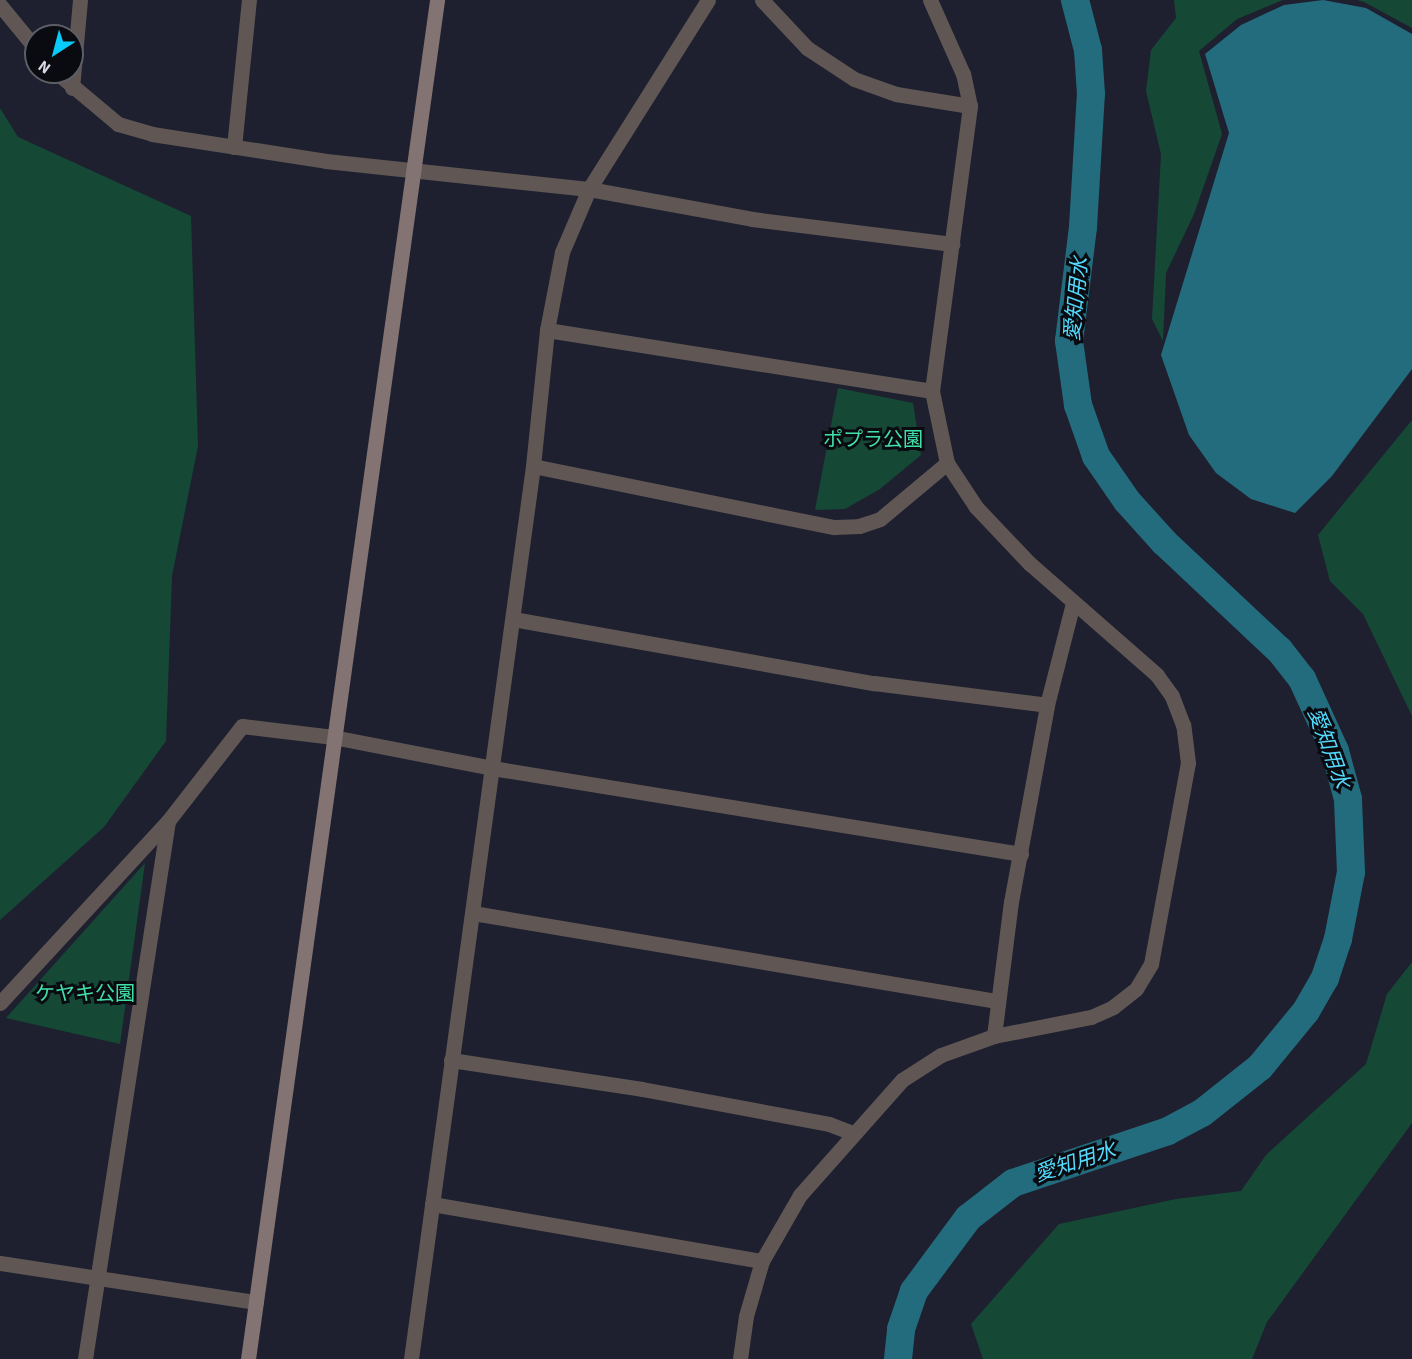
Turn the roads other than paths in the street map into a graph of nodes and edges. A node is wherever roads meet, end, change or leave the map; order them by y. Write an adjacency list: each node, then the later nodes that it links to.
1 (80, 0): 10 (street)
2 (249, 0): 12 (street)
3 (437, 0): 13 (street)
4 (708, 0): 14 (street)
5 (762, 0): 11 (street)
6 (930, 0): 11 (street)
7 (0, 5): 8 (street)
8 (24, 34)
9 (68, 84): 10 (street)
10 (72, 88): 12 (street)
11 (970, 106): 15 (street)
12 (234, 147): 13 (street)
13 (414, 171): 14 (street); 23 (street)
14 (589, 189): 15 (street); 16 (street)
15 (952, 244): 17 (street)
16 (547, 330): 17 (street); 19 (street)
17 (932, 391): 18 (street)
18 (947, 464): 19 (street); 20 (street)
19 (533, 466): 21 (street)
20 (1073, 603): 22 (street); 30 (street)
21 (513, 619): 22 (street); 24 (street)
22 (1047, 705): 26 (street)
23 (333, 737): 24 (street); 25 (street); 37 (street)
24 (492, 768): 26 (street); 27 (street)
25 (168, 821): 29 (street); 36 (street)
26 (1021, 854): 28 (street)
27 (473, 913): 28 (street); 31 (street)
28 (996, 1001): 30 (street)
29 (0, 1003)
30 (994, 1036): 32 (street)
31 (451, 1060): 32 (street); 33 (street)
32 (853, 1132): 34 (street)
33 (432, 1204): 34 (street); 40 (street)
34 (762, 1261): 41 (street)
35 (0, 1263): 36 (street)
36 (97, 1275): 37 (street); 38 (street)
37 (256, 1302): 39 (street)
38 (85, 1359)
39 (249, 1359)
40 (411, 1359)
41 (740, 1359)

